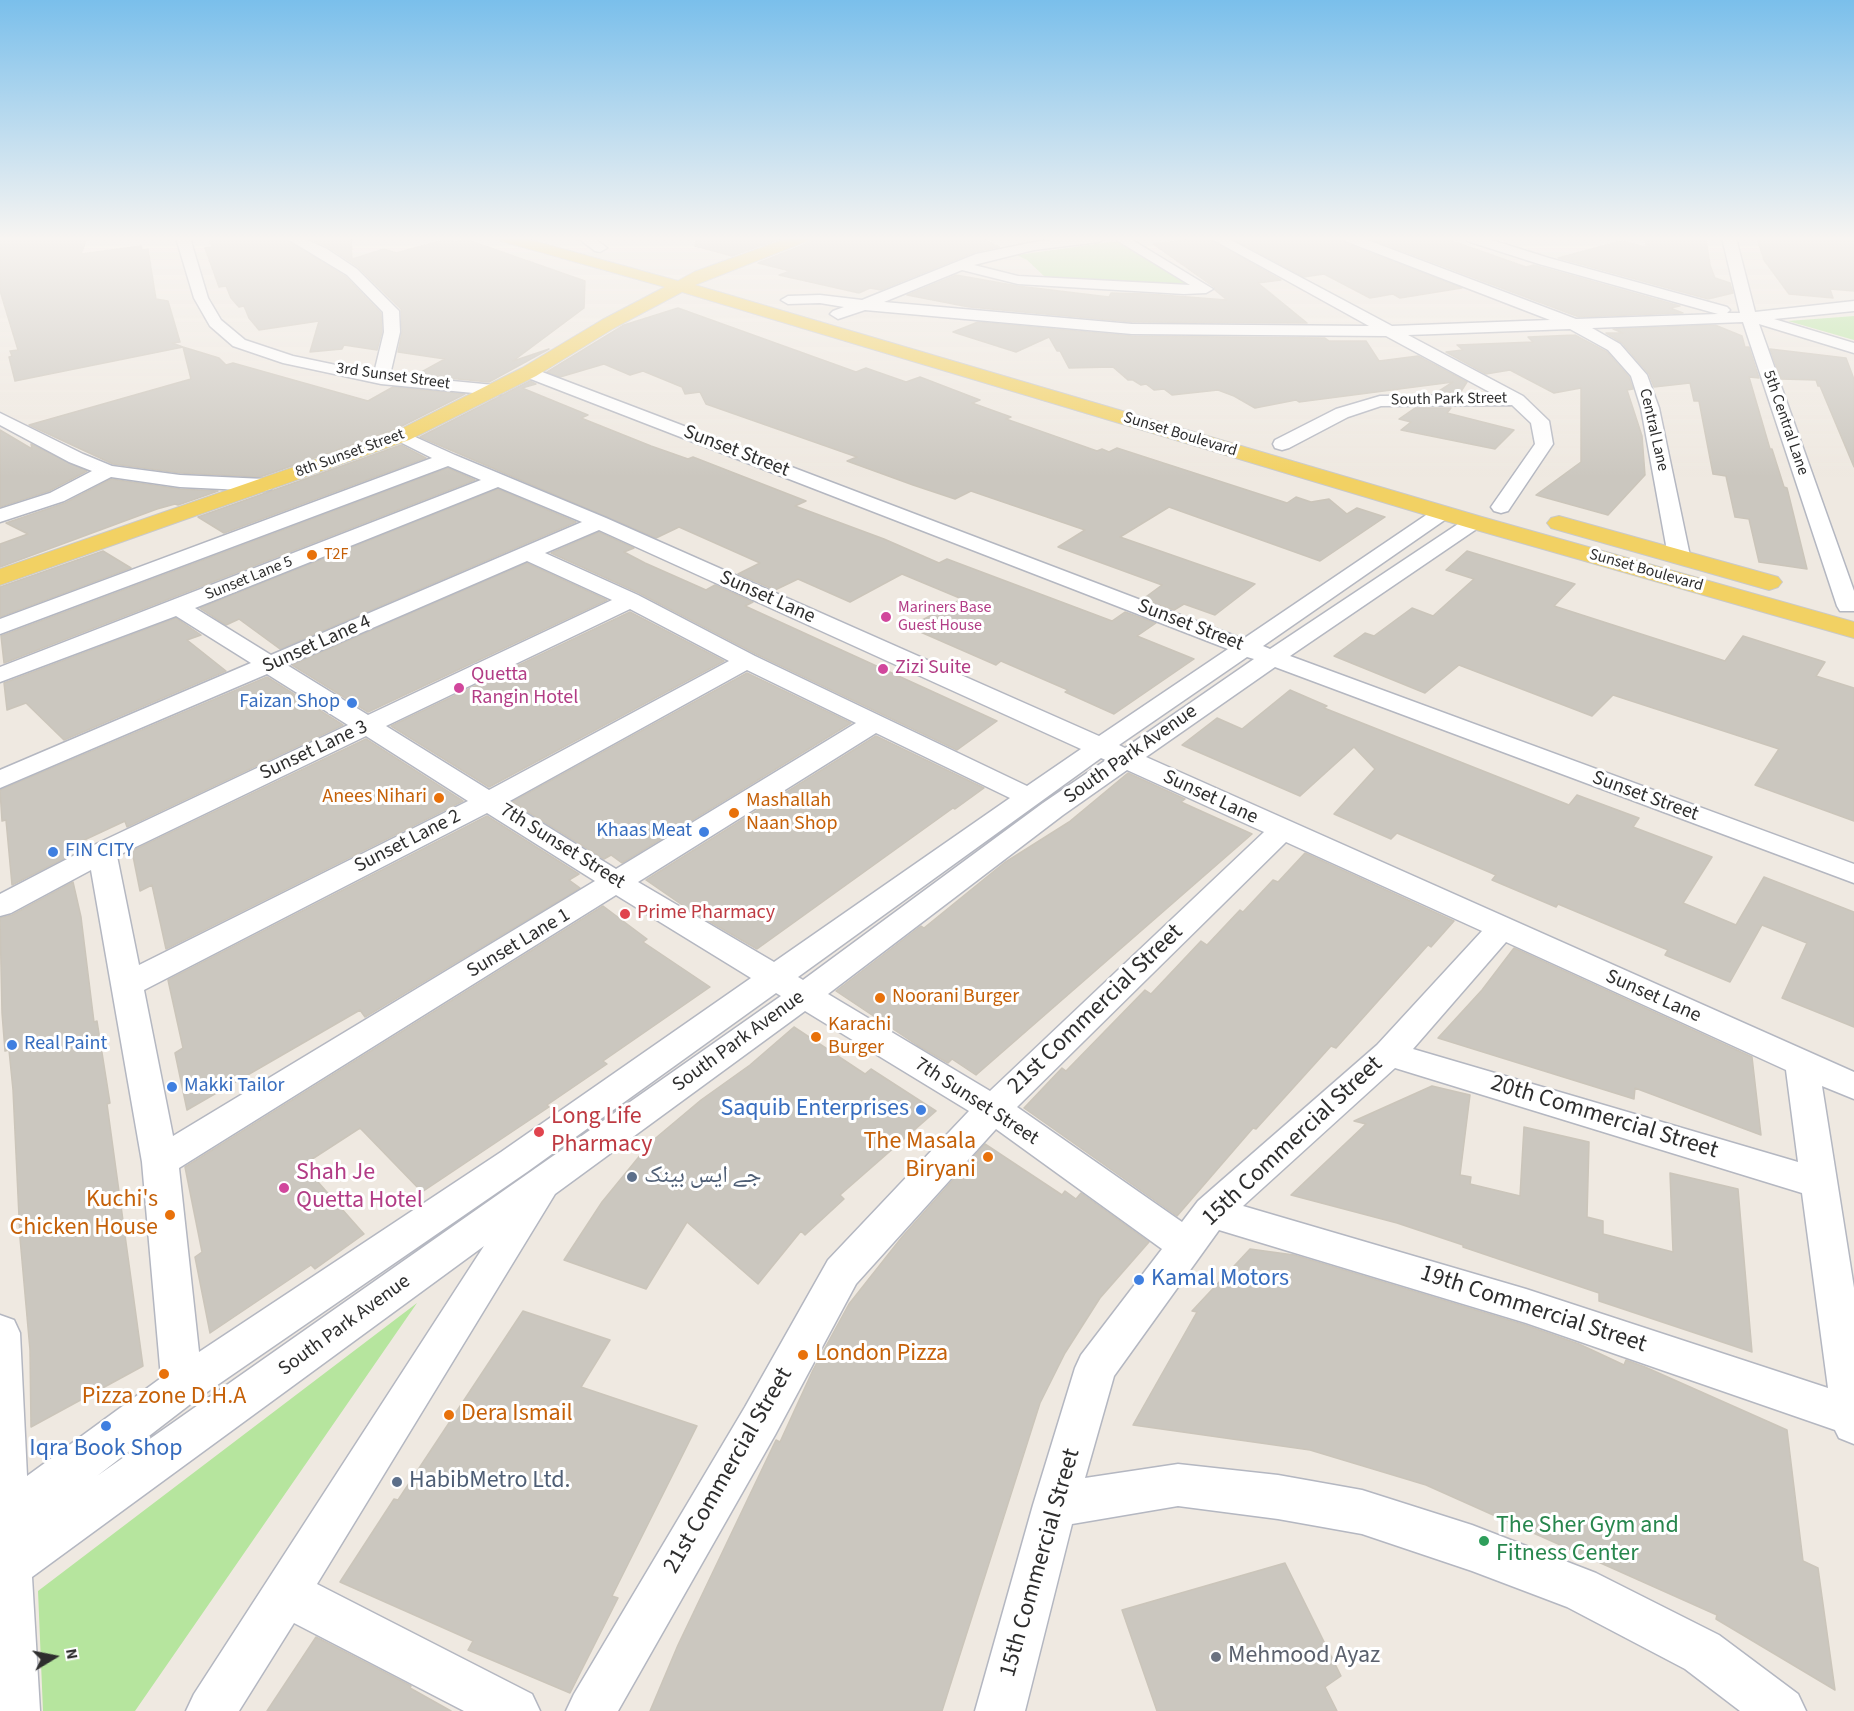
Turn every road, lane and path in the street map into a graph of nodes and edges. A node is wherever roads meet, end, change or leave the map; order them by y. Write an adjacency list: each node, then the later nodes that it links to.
1 (1749, 317): 43 (street, 5th Central Lane)
2 (212, 318): 18 (street, 3rd Sunset Street)
3 (391, 318): 18 (street)
4 (612, 318): 14 (main road)
5 (620, 318): 14 (main road, 8th Sunset Street)
6 (786, 318): 32 (main road, Sunset Boulevard)
7 (851, 318): 20 (main road, Sunset Boulevard)
8 (1007, 318): 15 (street)
9 (1363, 318): 15 (street, South Park Avenue)
10 (1559, 318): 13 (street, Central Lane)
11 (1724, 318): 13 (street)
12 (1752, 318): 16 (street)
13 (1572, 323): 15 (street); 38 (street, Central Lane)
14 (608, 324): 17 (main road, 8th Sunset Street)
15 (1387, 331): 21 (street, South Park Avenue)
16 (1854, 348)
17 (528, 372): 19 (main road, 8th Sunset Street); 45 (street, Sunset Street)
18 (381, 379): 19 (street, 3rd Sunset Street)
19 (494, 390): 23 (main road, 8th Sunset Street)
20 (1123, 397)
21 (1517, 400): 25 (street, South Park Street); 31 (street, South Park Avenue)
22 (0, 418): 28 (street)
23 (402, 436): 27 (street, Sunset Lane); 30 (main road, 8th Sunset Street)
24 (1259, 437): 25 (main road, Sunset Boulevard)
25 (1282, 444): 26 (main road, Sunset Boulevard)
26 (1305, 450)
27 (448, 459): 29 (street, Sunset Lane); 44 (street)
28 (108, 471): 30 (street); 34 (street)
29 (497, 480): 36 (street, Sunset Lane); 42 (street, Sunset Lane 5)
30 (264, 485): 39 (main road, 8th Sunset Street)
31 (1484, 510): 32 (main road, Sunset Boulevard); 33 (main road, Sunset Boulevard); 43 (main road, Sunset Boulevard); 45 (street, South Park Avenue)
32 (1442, 513): 45 (street, South Park Avenue)
33 (1523, 513)
34 (0, 516)
35 (1545, 519): 38 (main road, Sunset Boulevard)
36 (599, 522): 37 (street, Sunset Lane 4); 51 (street, Sunset Lane)
37 (528, 553): 41 (street); 47 (street, Sunset Lane 4)
38 (1679, 556): 40 (main road, Sunset Boulevard)
39 (0, 577)
40 (1791, 589)
41 (630, 600): 46 (street); 50 (street, Sunset Lane 3)
42 (178, 607): 47 (street, 7th Sunset Street); 48 (street, Sunset Lane 5)
43 (1845, 610)
44 (0, 627)
45 (1258, 652): 51 (street, South Park Avenue); 57 (street, Sunset Street)
46 (747, 660): 49 (street); 54 (street, Sunset Lane 2)
47 (271, 665): 50 (street, 7th Sunset Street); 52 (street, Sunset Lane 4)
48 (0, 675)
49 (876, 722): 53 (street); 58 (street, Sunset Lane 1)
50 (366, 726): 54 (street, 7th Sunset Street); 56 (street, Sunset Lane 3)
51 (1112, 753): 53 (street, South Park Avenue); 55 (street, Sunset Lane); 63 (street, South Park Avenue)
52 (0, 780)
53 (1029, 797): 61 (street, South Park Avenue)
54 (489, 801): 58 (street, 7th Sunset Street); 62 (street, Sunset Lane 2)
55 (1282, 831): 60 (street, Sunset Lane); 67 (street, 21st Commercial Street)
56 (102, 852): 59 (street, Sunset Lane 3); 62 (street)
57 (1854, 874)
58 (618, 883): 61 (street, 7th Sunset Street); 68 (street, Sunset Lane 1)
59 (0, 906)
60 (1501, 929): 64 (street, 15th Commercial Street); 65 (street, Sunset Lane)
61 (777, 977): 63 (street, 7th Sunset Street); 74 (street, South Park Avenue)
62 (128, 984): 68 (street)
63 (806, 995): 67 (street, 7th Sunset Street); 69 (street, South Park Avenue)
64 (1389, 1054): 70 (street, 20th Commercial Street); 71 (street, 15th Commercial Street)
65 (1802, 1063): 66 (street, Sunset Lane); 70 (street)
66 (1854, 1086)
67 (993, 1109): 72 (street, 7th Sunset Street); 83 (street, 21st Commercial Street)
68 (160, 1162): 74 (street)
69 (545, 1182): 78 (street, South Park Avenue); 79 (street)
70 (1819, 1183): 75 (street)
71 (1211, 1212): 72 (street, 15th Commercial Street); 75 (street, 19th Commercial Street)
72 (1186, 1245): 76 (street, 15th Commercial Street)
73 (0, 1333): 77 (street)
74 (182, 1386): 77 (street, South Park Avenue)
75 (1853, 1420)
76 (1055, 1505): 84 (street, 15th Commercial Street); 85 (street)
77 (3, 1520): 78 (street)
78 (4, 1569): 80 (street)
79 (285, 1593): 81 (street); 82 (street)
80 (15, 1711)
81 (211, 1711)
82 (515, 1711)
83 (591, 1711)
84 (1000, 1711)
85 (1780, 1711)

